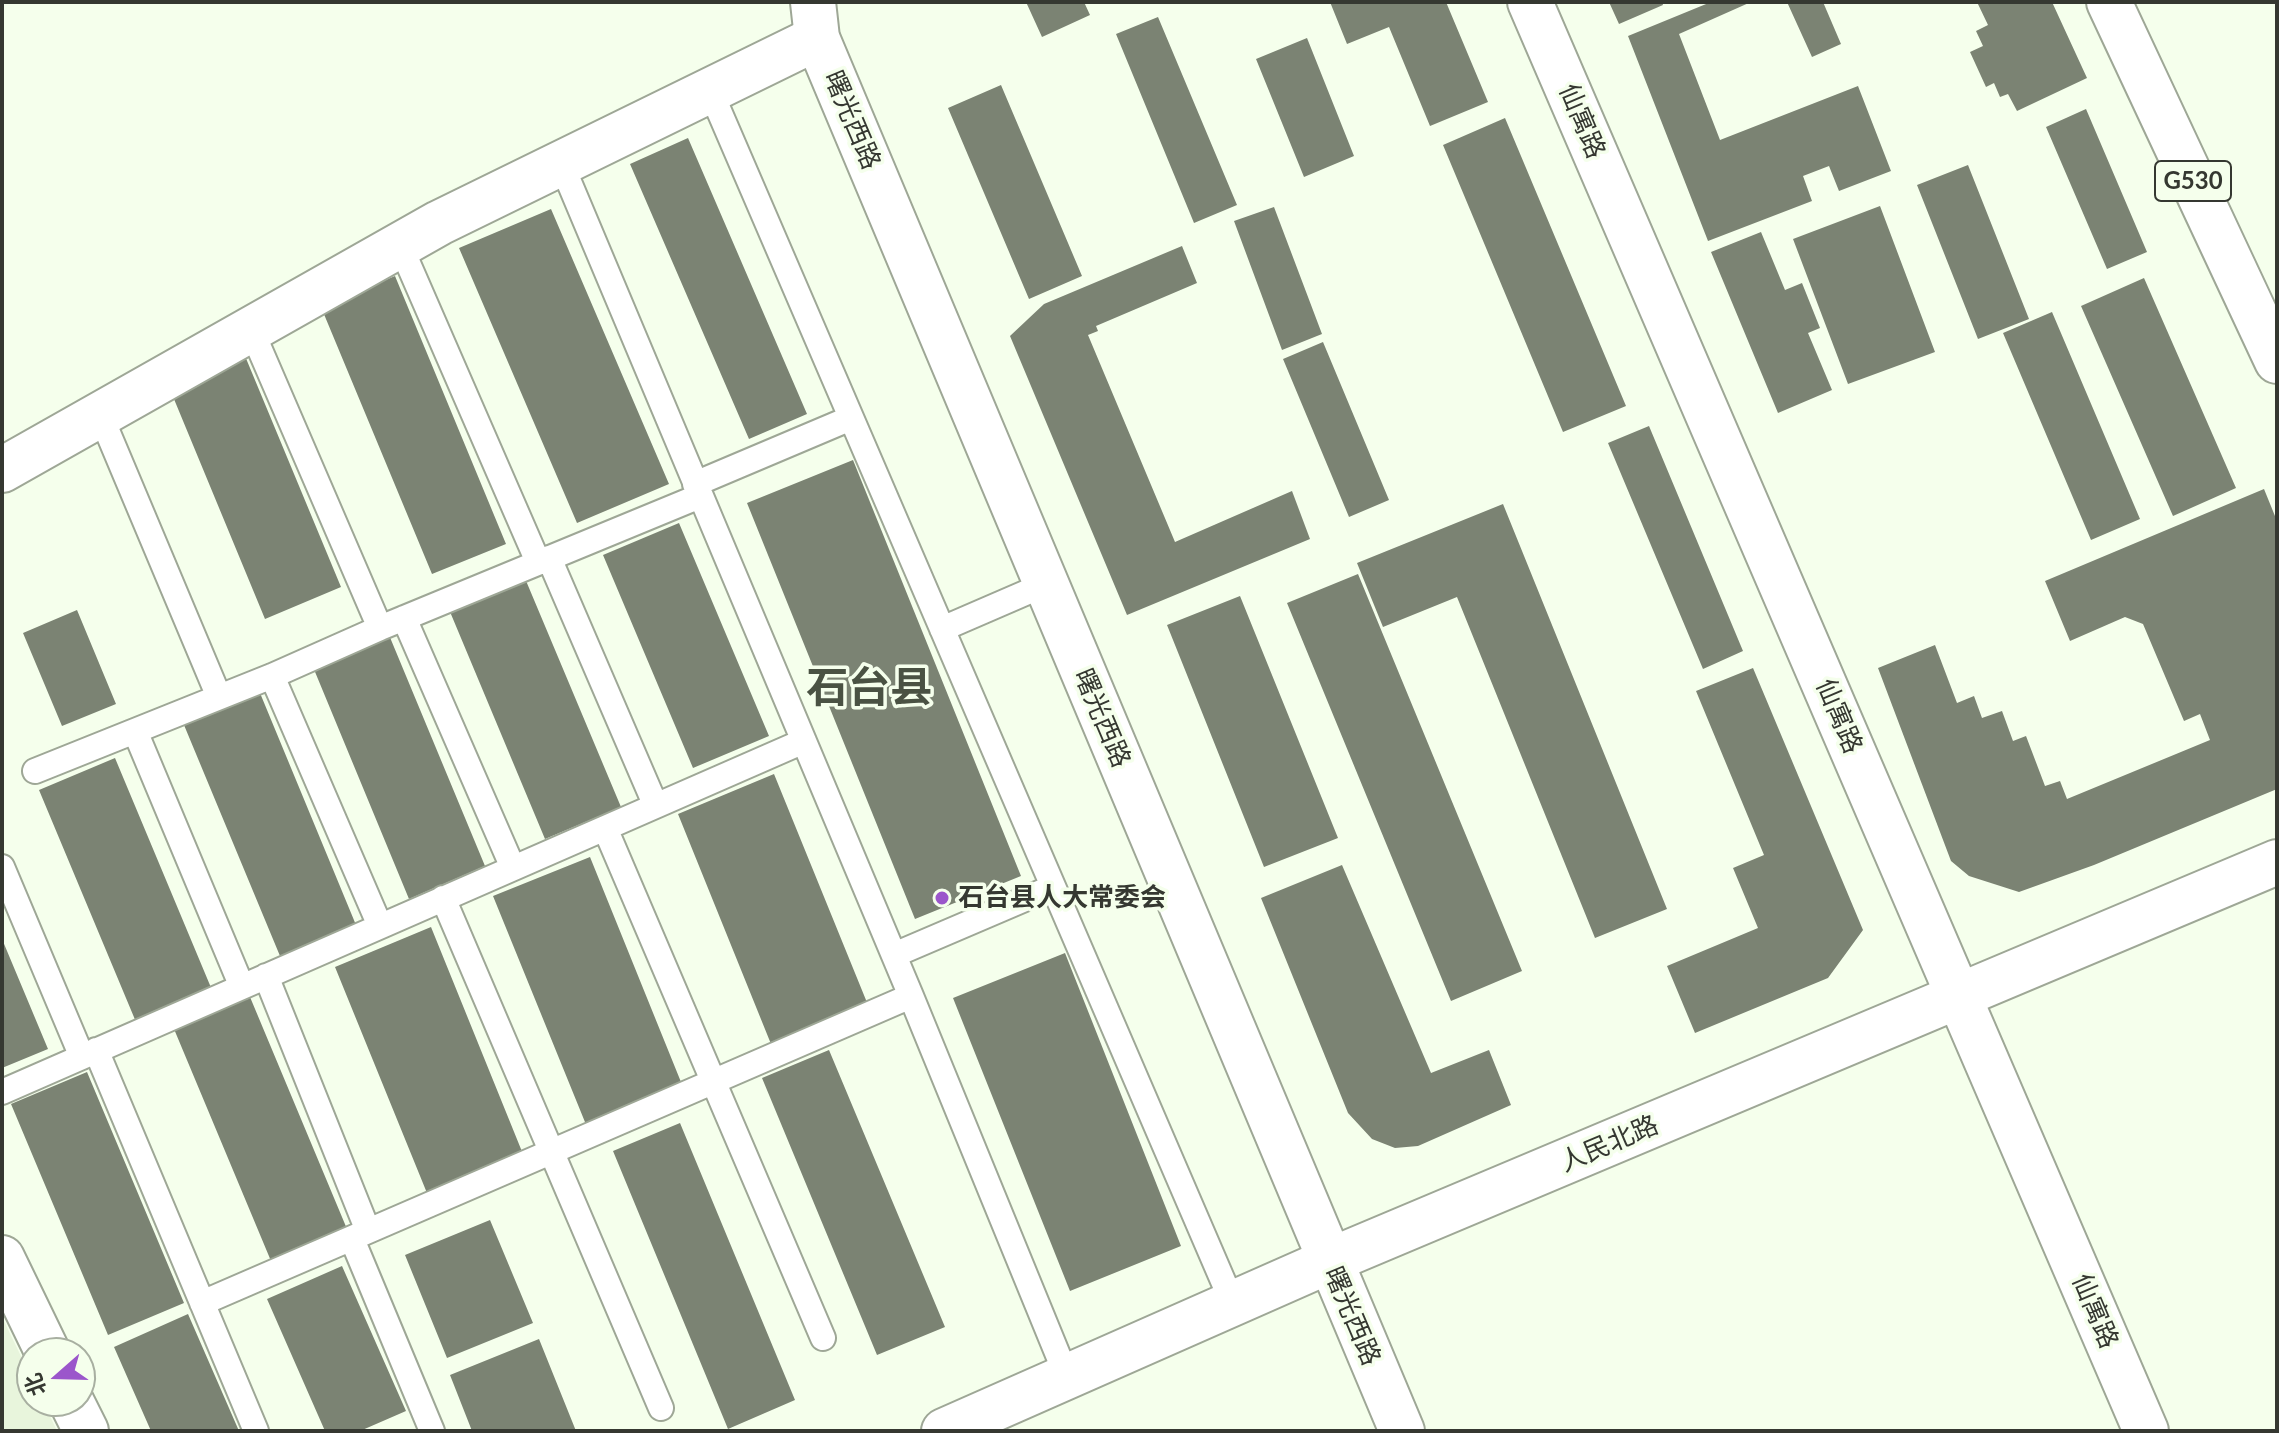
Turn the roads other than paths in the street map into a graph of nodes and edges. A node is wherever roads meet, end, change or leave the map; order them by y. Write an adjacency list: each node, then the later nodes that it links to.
1 (1530, 2): 35 (main road, 仙寓路)
2 (2109, 2): 8 (main road, G530)
3 (815, 20): 4 (main road); 14 (main road, 曙光西路)
4 (710, 90): 5 (main road); 10 (lane)
5 (561, 163): 6 (main road); 12 (lane)
6 (400, 245): 7 (main road); 13 (lane)
7 (251, 329): 9 (main road); 16 (lane)
8 (2272, 338)
9 (100, 414): 11 (main road); 19 (lane)
10 (851, 418): 12 (lane); 17 (lane)
11 (2, 470)
12 (698, 490): 13 (lane); 21 (lane)
13 (543, 560): 15 (lane); 23 (lane)
14 (1046, 584): 17 (lane); 42 (main road, 曙光西路)
15 (404, 618): 16 (lane); 27 (lane)
16 (380, 628): 18 (lane)
17 (942, 629): 28 (lane)
18 (272, 676): 19 (lane); 30 (lane)
19 (219, 697): 20 (lane)
20 (135, 731): 22 (lane); 33 (lane)
21 (804, 741): 23 (lane); 31 (lane)
22 (35, 771)
23 (655, 804): 24 (lane)
24 (605, 828): 27 (lane); 37 (lane)
25 (2277, 862): 35 (main road, 人民北路)
26 (2, 867): 36 (lane)
27 (513, 868): 29 (lane)
28 (1053, 887): 31 (lane); 44 (lane)
29 (443, 898): 30 (lane); 39 (lane)
30 (380, 926): 32 (lane)
31 (894, 955): 34 (lane)
32 (266, 976): 33 (lane); 40 (lane)
33 (242, 987): 36 (lane)
34 (911, 996): 37 (lane); 47 (lane)
35 (1960, 997): 42 (main road, 人民北路); 53 (main road, 仙寓路)
36 (89, 1054): 38 (lane); 43 (lane)
37 (714, 1082): 39 (lane); 46 (lane)
38 (2, 1092)
39 (551, 1153): 40 (lane); 48 (lane)
40 (360, 1235): 43 (lane); 50 (lane)
41 (2, 1258): 45 (main road)
42 (1329, 1261): 44 (main road, 人民北路); 52 (main road, 曙光西路)
43 (202, 1303): 49 (lane)
44 (1233, 1304): 47 (main road, 人民北路)
45 (40, 1337)
46 (823, 1338)
47 (1067, 1377): 51 (main road, 人民北路)
48 (661, 1408)
49 (256, 1431)
50 (432, 1431)
51 (944, 1431)
52 (1402, 1431)
53 (2146, 1431)

